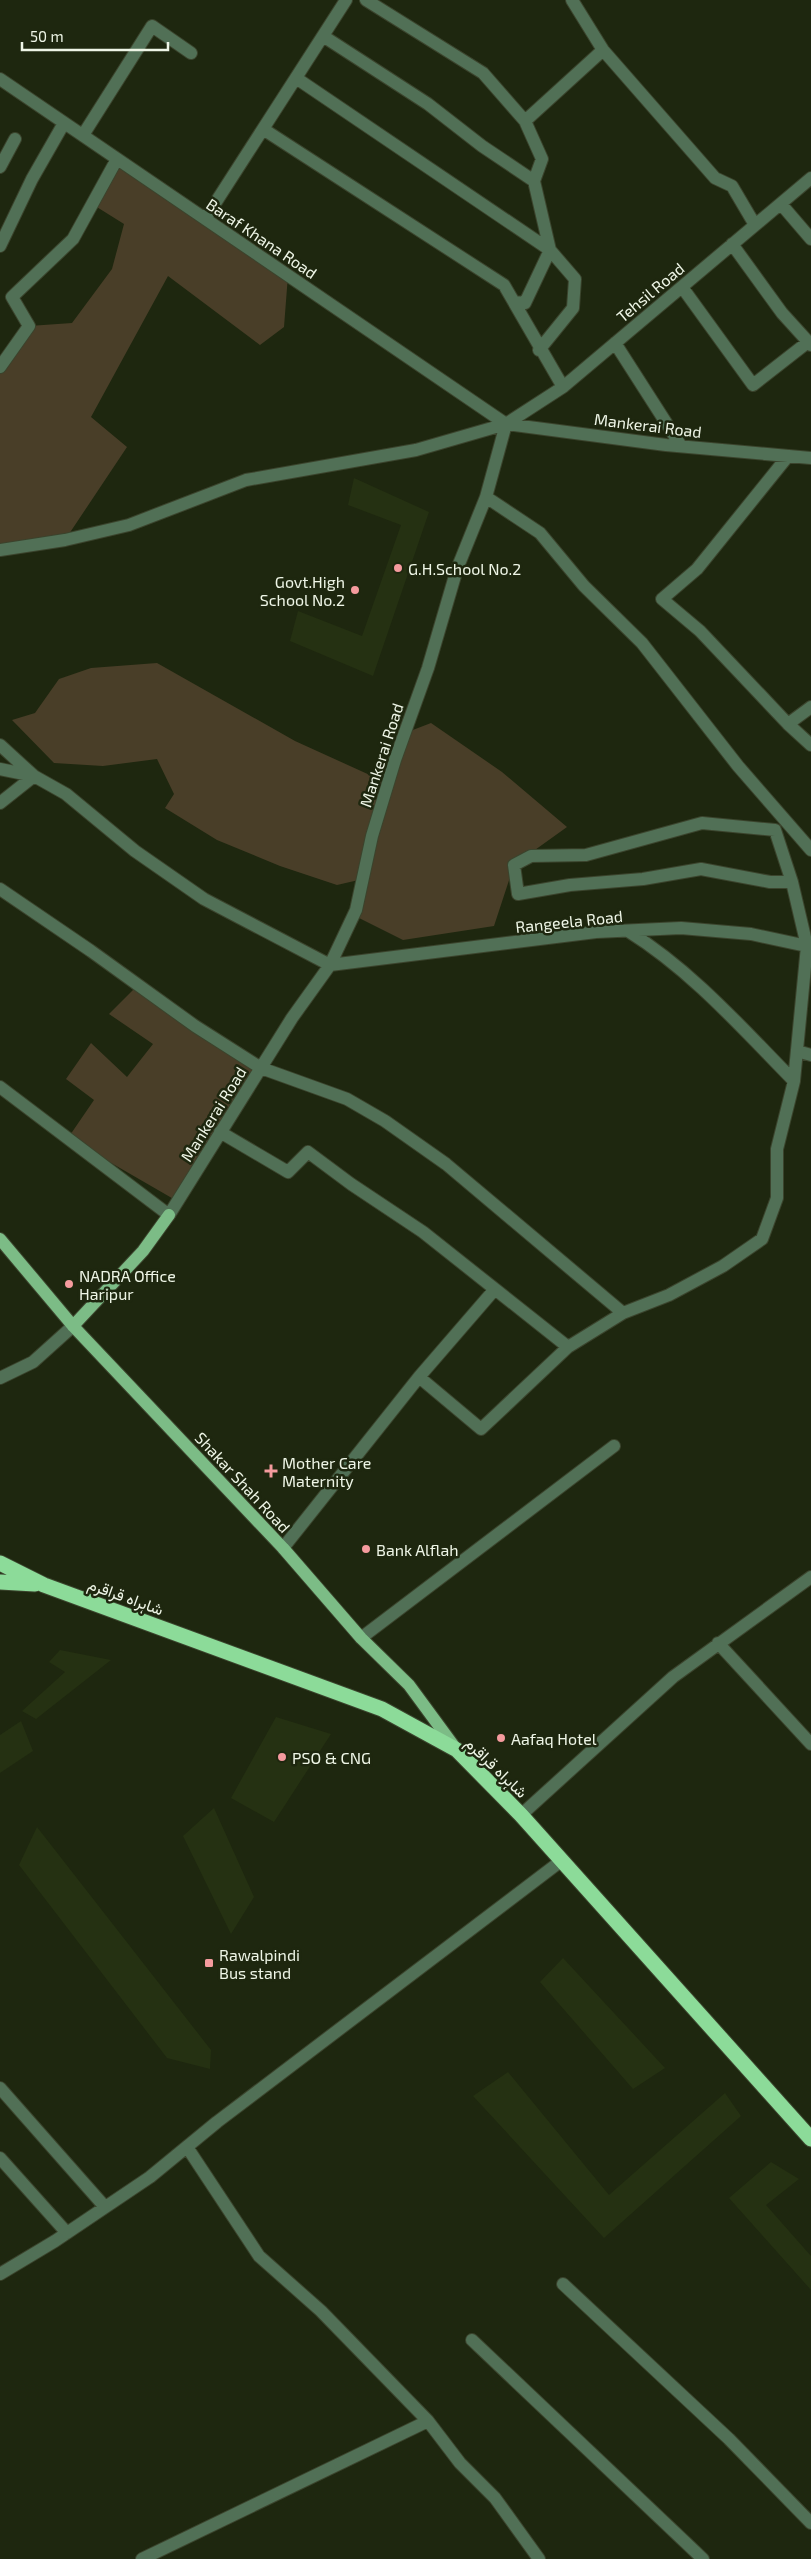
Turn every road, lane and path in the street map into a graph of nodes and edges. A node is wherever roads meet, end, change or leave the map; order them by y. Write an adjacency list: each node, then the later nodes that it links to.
1 (346, 0): 4 (street)
2 (366, 0): 9 (street)
3 (572, 0): 5 (street)
4 (323, 36): 7 (street); 17 (street)
5 (603, 50): 9 (street); 20 (street)
6 (191, 53): 12 (street)
7 (296, 78): 11 (street); 24 (street)
8 (0, 79): 10 (street, Baraf Khana Road)
9 (525, 121): 17 (street)
10 (64, 123): 12 (street, Baraf Khana Road); 23 (street)
11 (262, 129): 19 (street); 26 (street)
12 (83, 136): 14 (street, Baraf Khana Road)
13 (15, 139): 15 (street)
14 (117, 159): 19 (street, Baraf Khana Road); 30 (street)
15 (0, 167)
16 (811, 178): 18 (street, Tehsil Road)
17 (534, 181): 24 (street)
18 (781, 204): 20 (street, Tehsil Road); 21 (street)
19 (205, 219): 32 (street, Baraf Khana Road)
20 (755, 225): 22 (street, Tehsil Road)
21 (811, 239)
22 (732, 244): 25 (street, Tehsil Road); 28 (street)
23 (0, 246)
24 (550, 250): 26 (street); 29 (street)
25 (682, 287): 27 (street, Tehsil Road); 28 (street)
26 (514, 302): 29 (street)
27 (615, 343): 31 (street, Tehsil Road); 33 (street)
28 (809, 344)
29 (539, 350): 31 (street)
30 (0, 366)
31 (563, 386): 32 (street, Tehsil Road)
32 (506, 424): 33 (street, Mankerai Road); 36 (street, Mankerai Road); 37 (street)
33 (681, 446): 34 (street, Mankerai Road)
34 (788, 456): 35 (street, Mankerai Road); 39 (street)
35 (811, 458)
36 (486, 497): 45 (street); 50 (street, Mankerai Road)
37 (0, 550)
38 (811, 708): 39 (street)
39 (788, 724): 41 (street)
40 (0, 745): 43 (street)
41 (811, 745)
42 (0, 769): 43 (street)
43 (34, 776): 44 (street); 50 (street)
44 (0, 803)
45 (811, 850)
46 (792, 882): 46 (street); 49 (street)
47 (0, 889): 53 (street)
48 (628, 931): 49 (street, Rangeela Road); 50 (street, Rangeela Road); 54 (street)
49 (809, 946): 51 (street)
50 (330, 965): 53 (street, Mankerai Road)
51 (797, 1051): 52 (street); 54 (street)
52 (811, 1055)
53 (261, 1068): 56 (street, Mankerai Road); 60 (street)
54 (794, 1081): 60 (street)
55 (0, 1087): 57 (street)
56 (220, 1132): 57 (street, Mankerai Road); 59 (street)
57 (169, 1214): 61 (main road, Mankerai Road)
58 (0, 1239): 61 (main road, Shakar Shah Road)
59 (495, 1289): 62 (street); 63 (street)
60 (622, 1313): 62 (street)
61 (73, 1326): 64 (street); 66 (main road, Shakar Shah Road)
62 (568, 1347): 63 (street)
63 (419, 1377): 66 (street)
64 (0, 1378)
65 (614, 1446): 71 (street)
66 (283, 1548): 71 (main road, Shakar Shah Road)
67 (0, 1563): 70 (highway, شاہراہ قراقرم)
68 (811, 1577): 72 (street)
69 (0, 1582): 70 (highway, شاہراہ قراقرم)
70 (44, 1585): 74 (highway, شاہراہ قراقرم)
71 (361, 1638): 74 (main road, Shakar Shah Road)
72 (718, 1643): 73 (street); 75 (street)
73 (811, 1744)
74 (457, 1750): 75 (highway, شاہراہ قراقرم)
75 (521, 1815): 76 (highway, شاہراہ قراقرم)
76 (561, 1861): 78 (highway, شاہراہ قراقرم); 79 (street)
77 (0, 2088): 81 (street)
78 (811, 2139)
79 (187, 2147): 81 (street); 86 (street)
80 (0, 2158): 82 (street)
81 (105, 2207): 82 (street)
82 (67, 2233): 83 (street)
83 (0, 2274)
84 (564, 2284): 87 (street)
85 (472, 2340): 90 (street)
86 (428, 2421): 88 (street); 89 (street)
87 (811, 2523)
88 (142, 2559)
89 (539, 2559)
90 (703, 2559)

